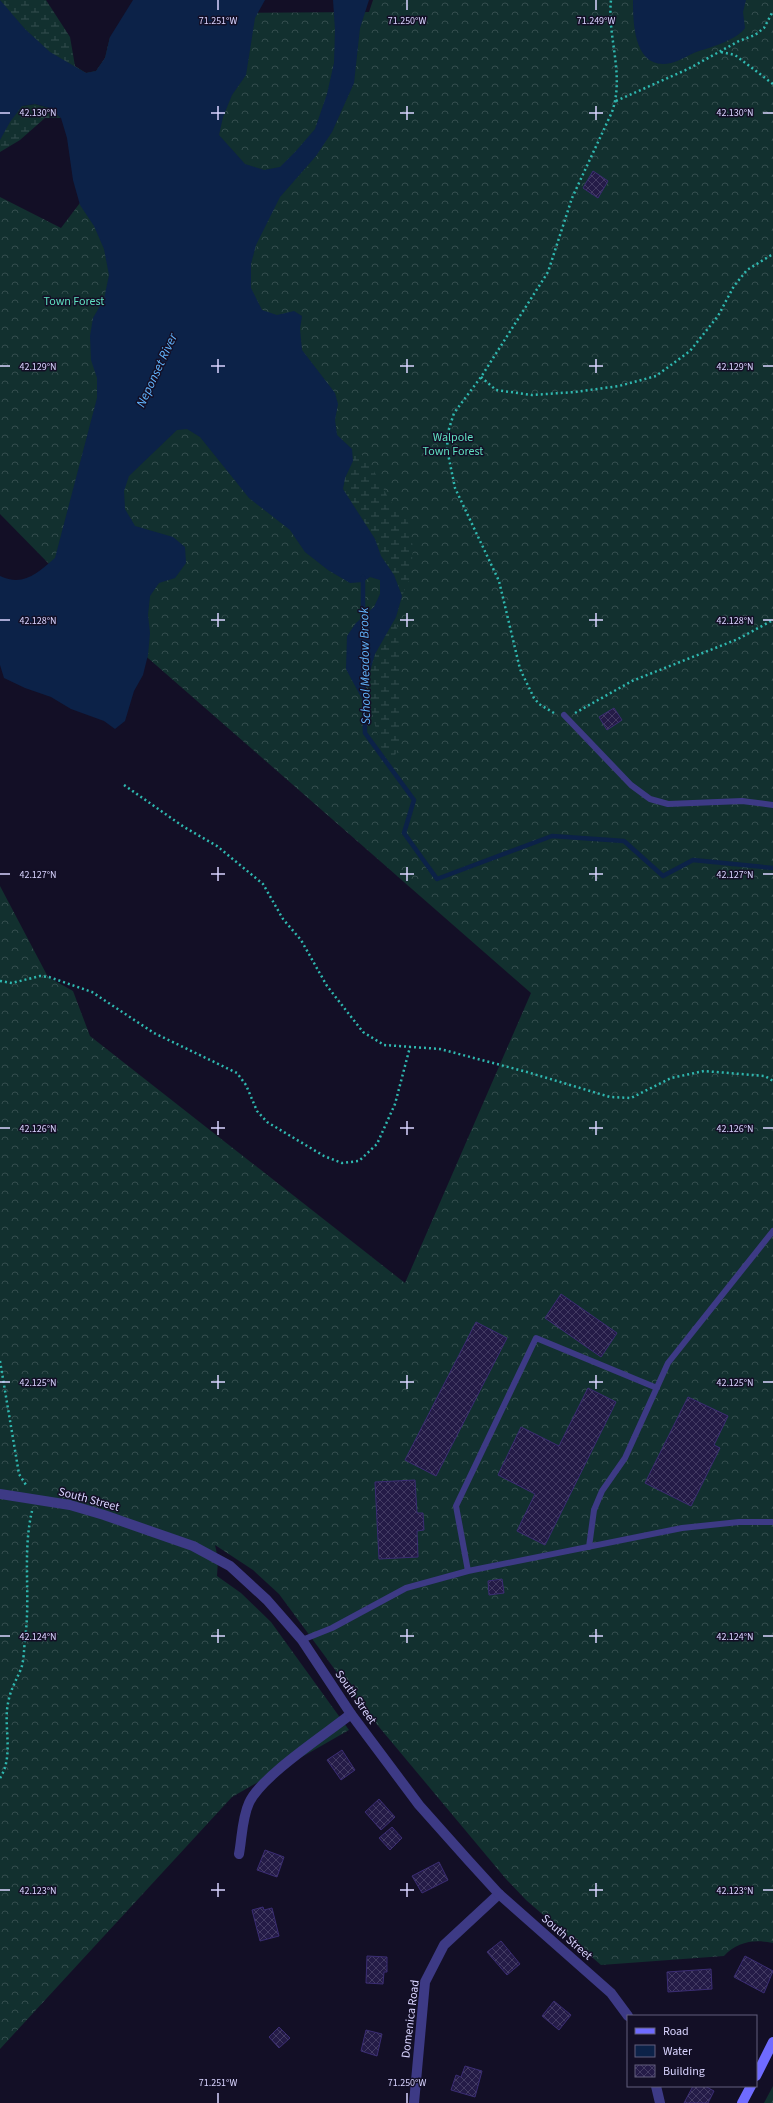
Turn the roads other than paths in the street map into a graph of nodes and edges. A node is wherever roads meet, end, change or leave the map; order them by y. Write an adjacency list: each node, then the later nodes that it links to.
1 (564, 715): 2 (lane)
2 (773, 805)
3 (773, 1231): 4 (lane)
4 (657, 1388): 7 (lane); 8 (lane)
5 (0, 1494): 9 (street, South Street)
6 (773, 1522): 7 (lane)
7 (589, 1547): 8 (lane)
8 (468, 1571): 9 (lane)
9 (302, 1640): 10 (street, South Street)
10 (351, 1714): 11 (street); 12 (street, South Street)
11 (239, 1854)
12 (499, 1894): 13 (street, South Street); 18 (street, Domenica Road)
13 (627, 2015)
14 (773, 2042): 15 (main road)
15 (757, 2074)
16 (656, 2087): 19 (street)
17 (750, 2087): 20 (main road)
18 (414, 2103)
19 (660, 2103)
20 (742, 2103)

